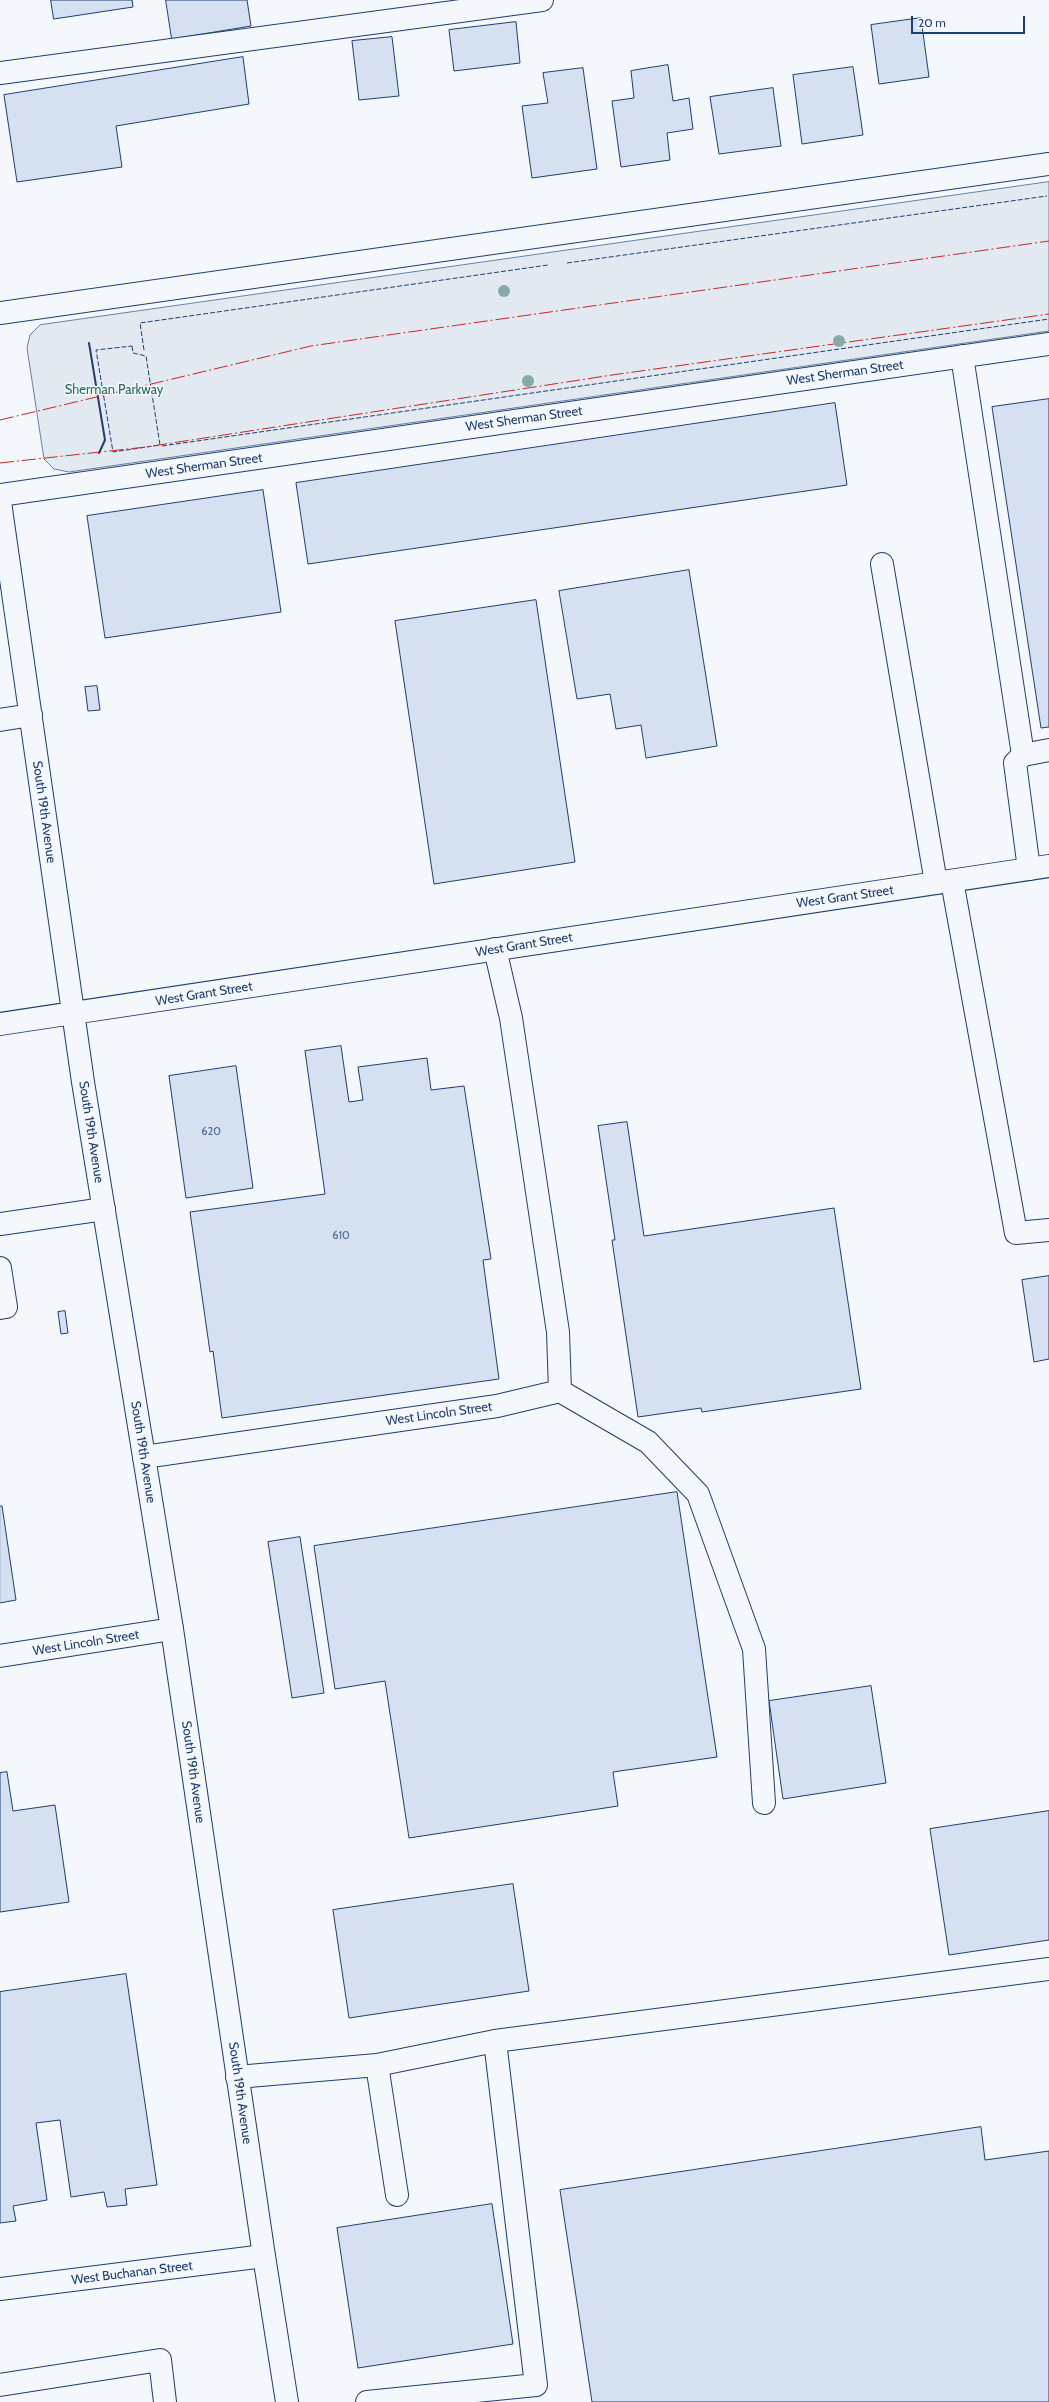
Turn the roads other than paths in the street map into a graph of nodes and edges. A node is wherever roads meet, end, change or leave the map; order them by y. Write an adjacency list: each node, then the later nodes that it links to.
1 (542, 0): 2 (main road)
2 (0, 73)
3 (1049, 164): 4 (main road)
4 (0, 313)
5 (1049, 344): 6 (main road, West Sherman Street)
6 (962, 356): 7 (main road, West Sherman Street); 13 (main road)
7 (0, 495)
8 (0, 502): 10 (main road, South 19th Avenue)
9 (882, 564): 15 (main road)
10 (31, 715): 11 (main road); 17 (main road, South 19th Avenue)
11 (0, 720)
12 (1049, 750): 13 (main road)
13 (1023, 755): 14 (main road)
14 (1039, 868): 15 (main road, West Grant Street)
15 (944, 882): 16 (main road, West Grant Street); 21 (main road)
16 (495, 949): 17 (main road, West Grant Street); 24 (main road)
17 (73, 1013): 18 (main road, West Grant Street); 19 (main road, South 19th Avenue)
18 (0, 1024)
19 (104, 1209): 20 (main road); 25 (main road, South 19th Avenue)
20 (0, 1224)
21 (1049, 1230)
22 (0, 1268): 23 (main road)
23 (0, 1308)
24 (560, 1391): 25 (main road, West Lincoln Street); 28 (main road)
25 (144, 1457): 26 (main road, South 19th Avenue)
26 (172, 1630): 27 (main road, West Lincoln Street); 32 (main road, South 19th Avenue)
27 (0, 1656)
28 (764, 1803)
29 (1049, 1969): 30 (main road)
30 (495, 2041): 31 (main road); 39 (main road)
31 (376, 2065): 32 (main road); 33 (main road)
32 (238, 2077): 34 (main road, South 19th Avenue)
33 (398, 2195)
34 (264, 2256): 35 (main road, West Buchanan Street); 38 (main road, South 19th Avenue)
35 (0, 2289)
36 (0, 2385): 37 (main road)
37 (165, 2402)
38 (287, 2402)
39 (367, 2402)

